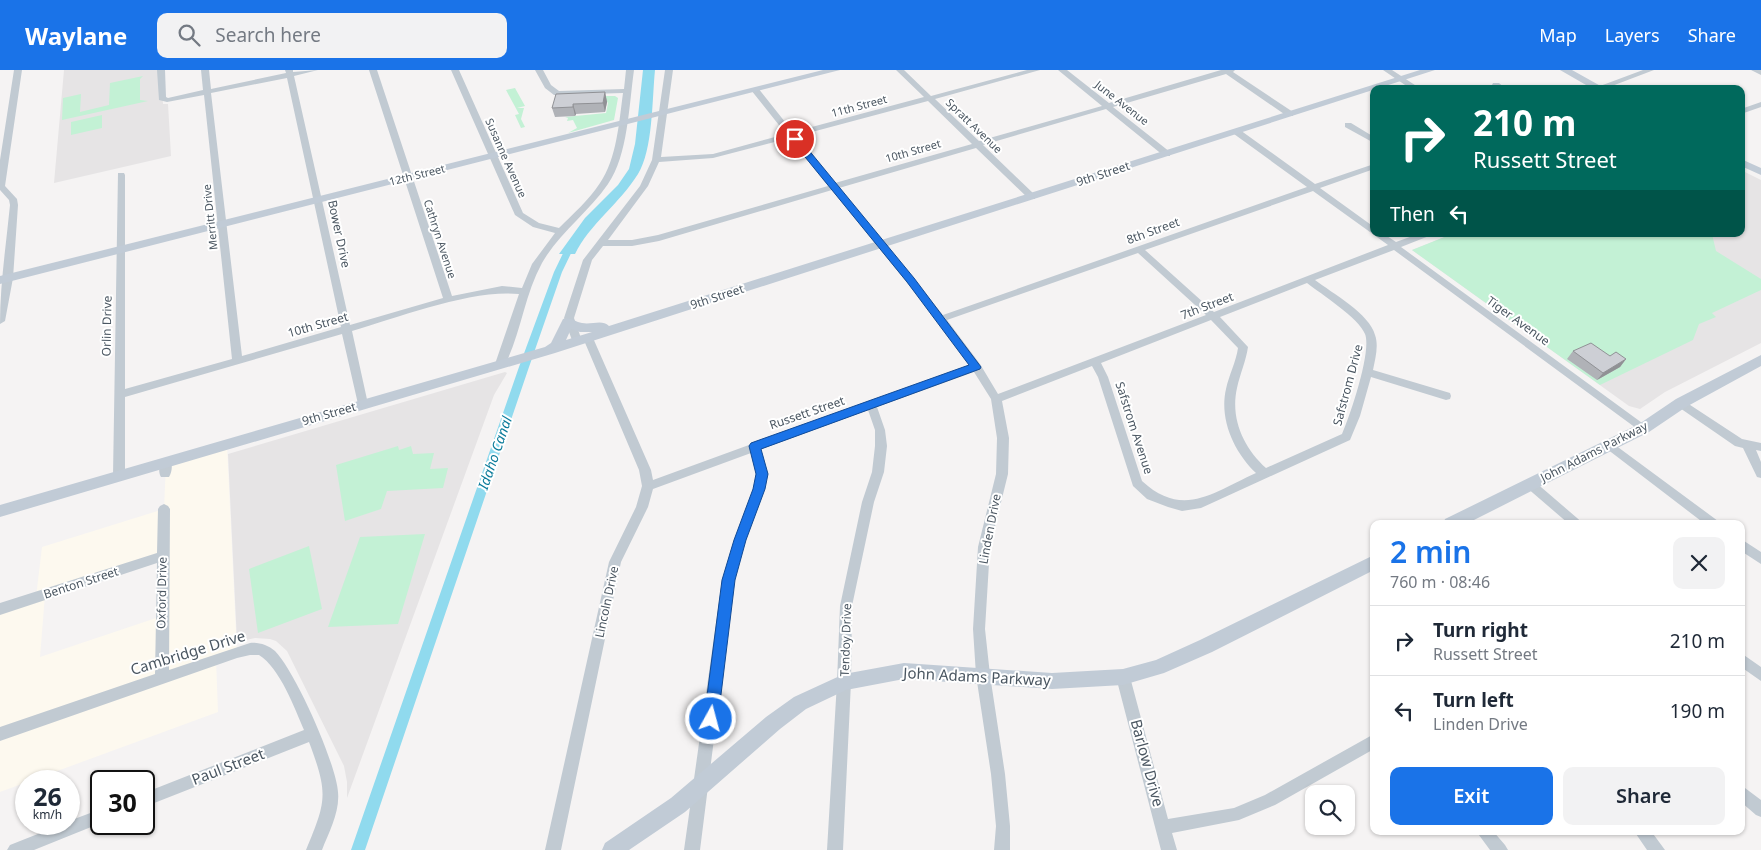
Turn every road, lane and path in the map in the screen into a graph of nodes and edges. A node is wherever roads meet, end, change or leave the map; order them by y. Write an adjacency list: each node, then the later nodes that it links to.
1 (18, 70): 65 (street)
2 (161, 70): 30 (street)
3 (205, 70): 30 (street, Merritt Drive)
4 (314, 70): 20 (street)
5 (372, 70): 50 (street, Cathryn Avenue)
6 (455, 70): 44 (street, Susanne Avenue)
7 (538, 70): 29 (street)
8 (630, 70): 29 (street)
9 (669, 70): 35 (street)
10 (835, 70): 28 (street, 12th Street)
11 (900, 70): 31 (street, Spratt Avenue)
12 (1036, 70): 31 (street, 11th Street)
13 (1062, 70): 33 (street, June Avenue)
14 (1228, 70): 33 (street, 10th Street); 36 (street)
15 (1387, 70): 22 (street)
16 (1430, 70): 22 (street, 9th Street)
17 (1564, 70): 25 (street)
18 (1650, 70): 26 (street)
19 (1755, 70): 21 (street)
20 (289, 72): 30 (street); 54 (street, Bower Drive)
21 (1761, 73)
22 (1402, 79): 23 (street, 9th Street); 24 (street)
23 (1383, 85)
24 (1412, 85)
25 (1593, 85)
26 (1608, 85)
27 (1370, 89): 36 (street, 9th Street)
28 (755, 90): 35 (street, 12th Street); 40 (street, Linden Drive)
29 (626, 91): 37 (street)
30 (207, 92): 55 (street, Merritt Drive)
31 (930, 99): 40 (street, 11th Street); 42 (street, Spratt Avenue)
32 (1761, 104): 34 (street)
33 (1108, 107): 42 (street, 10th Street); 43 (street, June Avenue)
34 (1745, 110)
35 (659, 114): 37 (street, 12th Street); 45 (street)
36 (1290, 114): 39 (street, 9th Street)
37 (621, 124): 44 (street, 12th Street); 57 (street)
38 (1348, 125): 41 (street)
39 (1236, 132): 43 (street, 9th Street); 52 (street)
40 (792, 135): 45 (street, 11th Street); 51 (street, Linden Drive)
41 (1370, 139)
42 (978, 146): 51 (street, 10th Street); 53 (street, Spratt Avenue)
43 (1167, 154): 53 (street, 9th Street)
44 (494, 156): 50 (street, 12th Street); 57 (street, Susanne Avenue)
45 (656, 160): 60 (street)
46 (1745, 164): 48 (street)
47 (1370, 167): 52 (street, 8th Street)
48 (1761, 172)
49 (121, 175): 63 (street, Orlin Drive)
50 (409, 177): 54 (street, 12th Street); 68 (street, Cathryn Avenue)
51 (835, 187): 60 (street, 10th Street); 61 (street, Linden Drive)
52 (1314, 187): 56 (street); 64 (street, 8th Street)
53 (1032, 197): 61 (street, 9th Street)
54 (320, 200): 55 (street, 12th Street); 74 (street, Bower Drive)
55 (222, 224): 63 (street, 12th Street); 78 (street, Merritt Drive)
56 (1370, 228)
57 (559, 231): 67 (street)
58 (1382, 237): 62 (street, Tiger Avenue)
59 (1418, 237): 62 (street, 7th Street)
60 (600, 243): 72 (street)
61 (882, 245): 70 (street, Linden Drive); 73 (street, 9th Street)
62 (1394, 246): 66 (street, 7th Street); 89 (street, Tiger Avenue)
63 (121, 250): 65 (street, 12th Street); 83 (street, Orlin Drive)
64 (1140, 250): 69 (street); 70 (street, 8th Street)
65 (4, 279): 71 (street)
66 (1308, 279): 69 (street, 7th Street); 82 (street, Safstrom Drive)
67 (526, 291): 68 (street, 10th Street); 80 (street)
68 (448, 300): 74 (street, 10th Street)
69 (1213, 317): 79 (street, 7th Street); 94 (street)
70 (941, 319): 81 (street, Linden Drive)
71 (0, 321)
72 (568, 322): 73 (street); 75 (street); 76 (street)
73 (628, 325): 75 (street, 9th Street)
74 (346, 330): 78 (street, 10th Street); 87 (street, Bower Drive)
75 (582, 339): 76 (street, 9th Street); 98 (street)
76 (550, 350): 80 (street, 9th Street)
77 (1761, 360): 86 (street, John Adams Parkway)
78 (237, 361): 83 (street, 10th Street)
79 (1095, 362): 85 (street, 7th Street); 94 (street, Safstrom Avenue)
80 (500, 364): 87 (street, 9th Street)
81 (976, 367): 85 (street, Linden Drive); 88 (street, Russett Street)
82 (1366, 372): 84 (street); 94 (street, Safstrom Drive)
83 (119, 395): 96 (street, Orlin Drive)
84 (1446, 396)
85 (996, 399): 110 (street, Linden Drive)
86 (1681, 403): 89 (street, John Adams Parkway); 90 (street)
87 (363, 404): 96 (street, 9th Street)
88 (871, 405): 91 (street, Russett Street); 114 (street, Tendoy Drive)
89 (1644, 428): 92 (street, John Adams Parkway)
90 (1746, 445): 93 (street); 95 (street)
91 (755, 446): 98 (street, Russett Street); 118 (street)
92 (1611, 446): 97 (street, John Adams Parkway); 103 (street)
93 (1761, 446)
94 (1265, 474)
95 (1761, 474)
96 (119, 476): 100 (street, 9th Street)
97 (1530, 484): 101 (street, John Adams Parkway); 102 (street)
98 (648, 486): 128 (street, Lincoln Drive)
99 (164, 509): 105 (street, Oxford Drive)
100 (0, 511)
101 (1459, 520)
102 (1573, 520)
103 (1709, 520)
104 (1745, 547): 106 (street)
105 (163, 556): 108 (street, Benton Street); 112 (street, Oxford Drive)
106 (1761, 559)
107 (1370, 564): 113 (street, John Adams Parkway)
108 (0, 609)
109 (1745, 661): 111 (street)
110 (983, 675): 113 (street, John Adams Parkway); 114 (street, John Adams Parkway); 132 (street, Linden Drive)
111 (1761, 675)
112 (162, 677): 115 (street, Cambridge Drive); 116 (street, Cambridge Drive)
113 (1123, 677): 123 (street, Barlow Drive)
114 (844, 682): 118 (street, John Adams Parkway); 131 (street, Tendoy Drive)
115 (0, 734)
116 (312, 734): 119 (street, Paul Street); 127 (street, Cambridge Drive)
117 (1370, 743): 123 (street)
118 (703, 783): 129 (street, John Adams Parkway); 130 (street)
119 (155, 796)
120 (1745, 796): 121 (street)
121 (1761, 810)
122 (90, 820): 126 (street)
123 (1164, 827): 133 (street, Barlow Drive)
124 (1487, 835): 134 (street)
125 (1644, 835): 135 (street)
126 (14, 850)
127 (314, 850)
128 (553, 850)
129 (612, 850)
130 (692, 850)
131 (835, 850)
132 (1002, 850)
133 (1170, 850)
134 (1500, 850)
135 (1657, 850)

